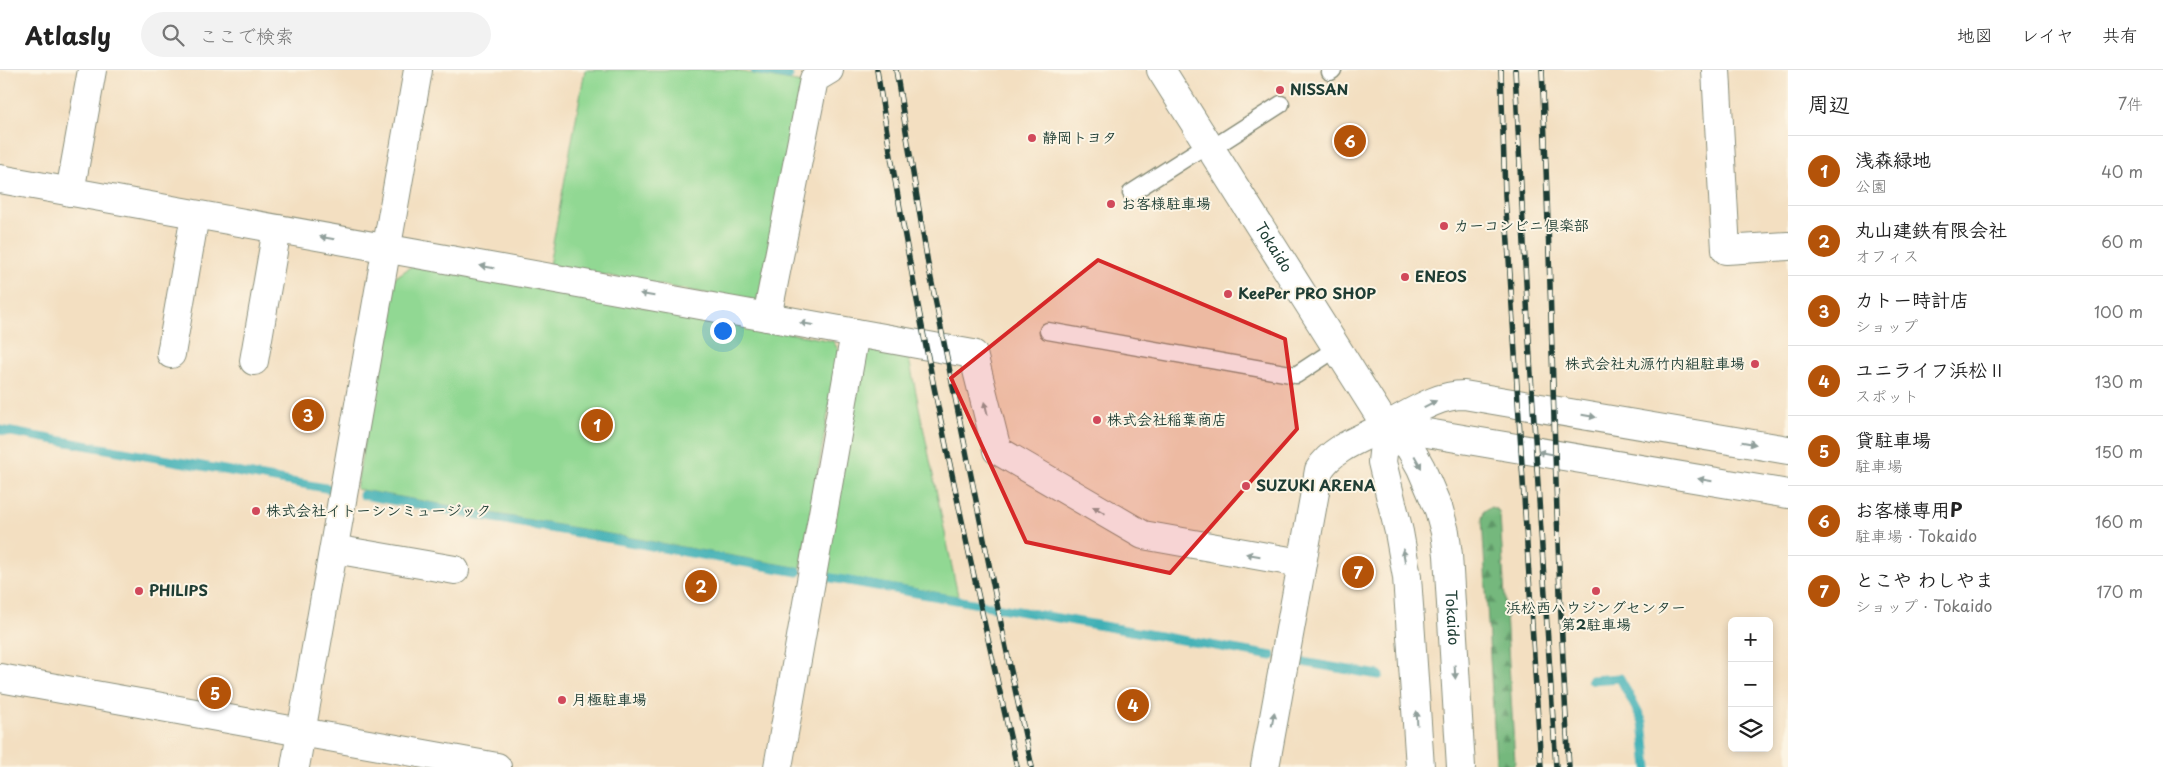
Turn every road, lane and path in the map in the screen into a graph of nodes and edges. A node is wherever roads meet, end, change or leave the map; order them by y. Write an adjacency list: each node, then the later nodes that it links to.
1 (92, 70): 9 (main road)
2 (418, 70): 14 (main road)
3 (829, 70): 15 (main road)
4 (1161, 70): 7 (main road, Tokaido)
5 (1716, 70): 13 (main road)
6 (1281, 104): 7 (lane)
7 (1209, 146): 10 (lane); 18 (main road, Tokaido)
8 (0, 180): 9 (main road)
9 (70, 192): 11 (main road)
10 (1131, 193)
11 (195, 214): 12 (main road); 19 (main road)
12 (277, 229): 14 (main road, one-way to 12); 20 (main road)
13 (1788, 246)
14 (386, 249): 15 (main road, one-way to 14); 24 (main road)
15 (767, 317): 17 (main road, one-way to 15)
16 (1048, 331): 18 (lane)
17 (855, 332): 25 (main road, one-way to 17); 31 (main road)
18 (1337, 348): 21 (main road, Tokaido)
19 (170, 354)
20 (254, 361)
21 (1386, 426): 22 (main road, one-way to 22); 23 (main road, one-way to 21); 25 (main road); 33 (main road, one-way to 21); 34 (main road, Tokaido, one-way to 34)
22 (1788, 450)
23 (1788, 494)
24 (334, 549): 26 (main road); 28 (main road)
25 (1301, 563): 32 (main road, one-way to 25)
26 (455, 570)
27 (0, 678): 28 (main road)
28 (302, 732): 29 (main road); 30 (main road)
29 (295, 767)
30 (497, 767)
31 (778, 767)
32 (1265, 767)
33 (1420, 767)
34 (1461, 767)

